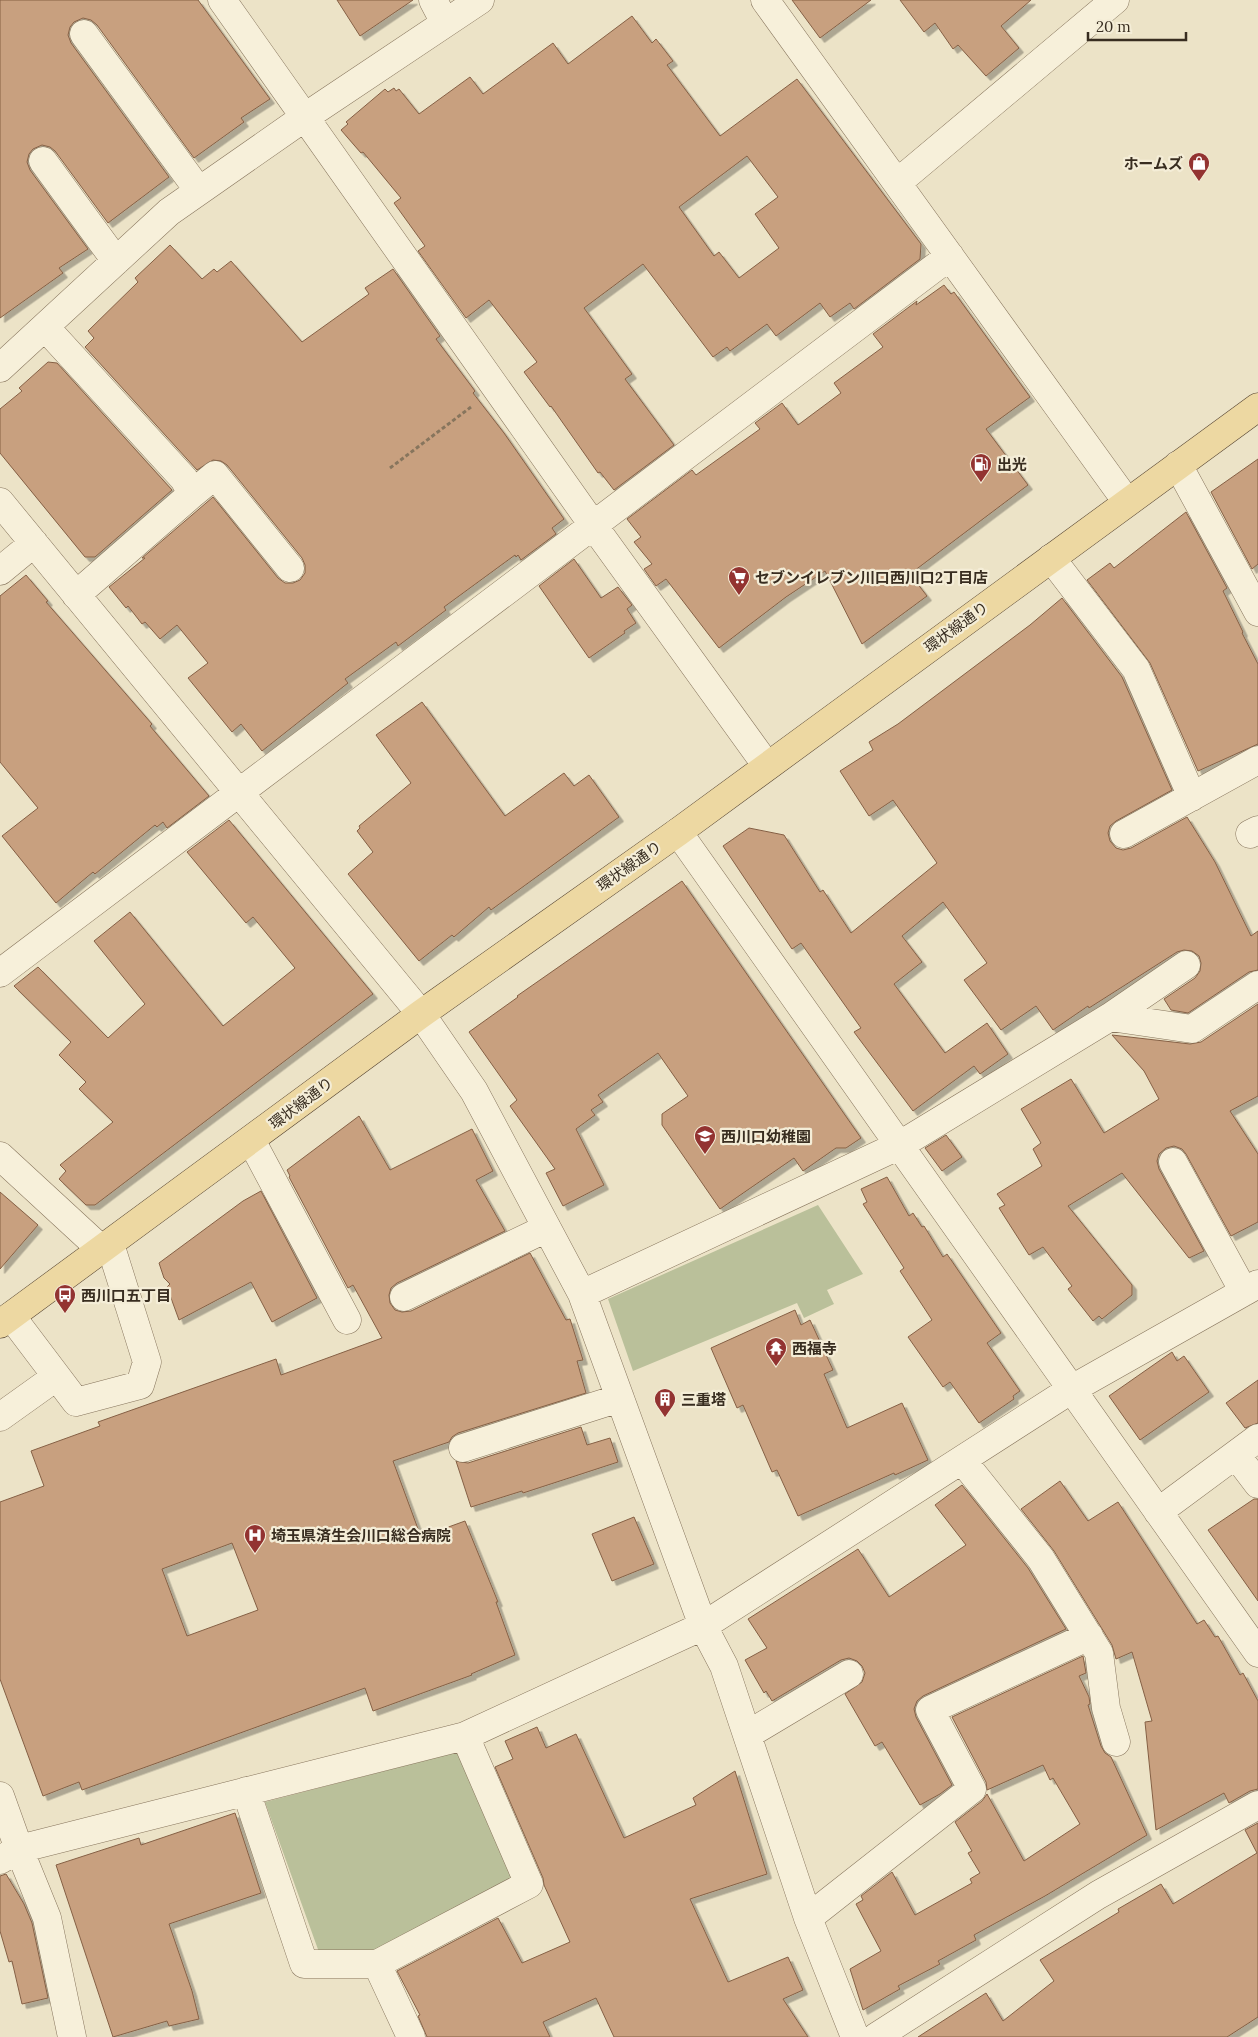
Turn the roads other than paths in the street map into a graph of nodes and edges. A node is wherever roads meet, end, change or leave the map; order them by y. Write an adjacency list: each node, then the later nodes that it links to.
1 (222, 0): 7 (street)
2 (480, 0): 5 (street)
3 (765, 0): 9 (street)
4 (1114, 0): 9 (street)
5 (439, 12): 7 (street)
6 (84, 34): 10 (street)
7 (305, 117): 10 (street); 20 (street)
8 (42, 161): 12 (street)
9 (897, 183): 11 (street)
10 (199, 191): 12 (street)
11 (950, 256): 19 (street); 20 (street)
12 (116, 261): 13 (street)
13 (45, 327): 14 (street); 17 (street)
14 (0, 368)
15 (1258, 408): 16 (main road, 環状線通り)
16 (1178, 465): 19 (main road, 環状線通り); 26 (street)
17 (192, 494): 23 (street); 25 (street)
18 (0, 502): 21 (street)
19 (1126, 502): 22 (main road, 環状線通り)
20 (593, 525): 28 (street); 29 (street)
21 (34, 543): 24 (street); 25 (street)
22 (1051, 558): 28 (main road, 環状線通り); 30 (street)
23 (290, 568)
24 (0, 571)
25 (76, 595): 29 (street)
26 (1258, 612)
27 (1258, 760): 30 (street)
28 (766, 766): 31 (main road, 環状線通り)
29 (239, 792): 34 (street); 36 (street)
30 (1192, 797): 32 (street)
31 (678, 832): 36 (main road, 環状線通り); 39 (street)
32 (1124, 834)
33 (1186, 965): 37 (street)
34 (0, 973)
35 (1258, 986): 37 (street)
36 (421, 1014): 38 (main road, 環状線通り); 42 (street)
37 (1110, 1017): 39 (street)
38 (251, 1140): 43 (main road, 環状線通り); 48 (street)
39 (900, 1145): 45 (street); 50 (street)
40 (0, 1156): 43 (street)
41 (1174, 1162): 44 (street)
42 (547, 1228): 45 (street); 46 (street)
43 (106, 1247): 47 (main road, 環状線通り); 49 (street)
44 (1251, 1288): 50 (street)
45 (582, 1294): 51 (street)
46 (404, 1297)
47 (5, 1320): 49 (street)
48 (347, 1320)
49 (56, 1377): 52 (street)
50 (1072, 1389): 56 (street); 58 (street)
51 (620, 1398): 54 (street); 59 (street)
52 (0, 1418)
53 (1258, 1438): 55 (street)
54 (463, 1448)
55 (1236, 1455): 57 (street); 58 (street)
56 (962, 1460): 59 (street); 60 (street)
57 (1258, 1484)
58 (1158, 1512): 61 (street)
59 (703, 1626): 63 (street); 64 (street)
60 (1089, 1636): 65 (street); 70 (street)
61 (1258, 1653)
62 (848, 1674): 63 (street)
63 (747, 1735): 70 (street)
64 (465, 1736): 66 (street); 71 (street)
65 (1116, 1742)
66 (246, 1791): 69 (street); 71 (street)
67 (0, 1796): 69 (street)
68 (1258, 1804): 75 (street)
69 (9, 1855): 72 (street)
70 (808, 1918): 74 (street)
71 (377, 1964): 73 (street)
72 (72, 2037)
73 (411, 2037)
74 (855, 2037)
75 (876, 2037)

